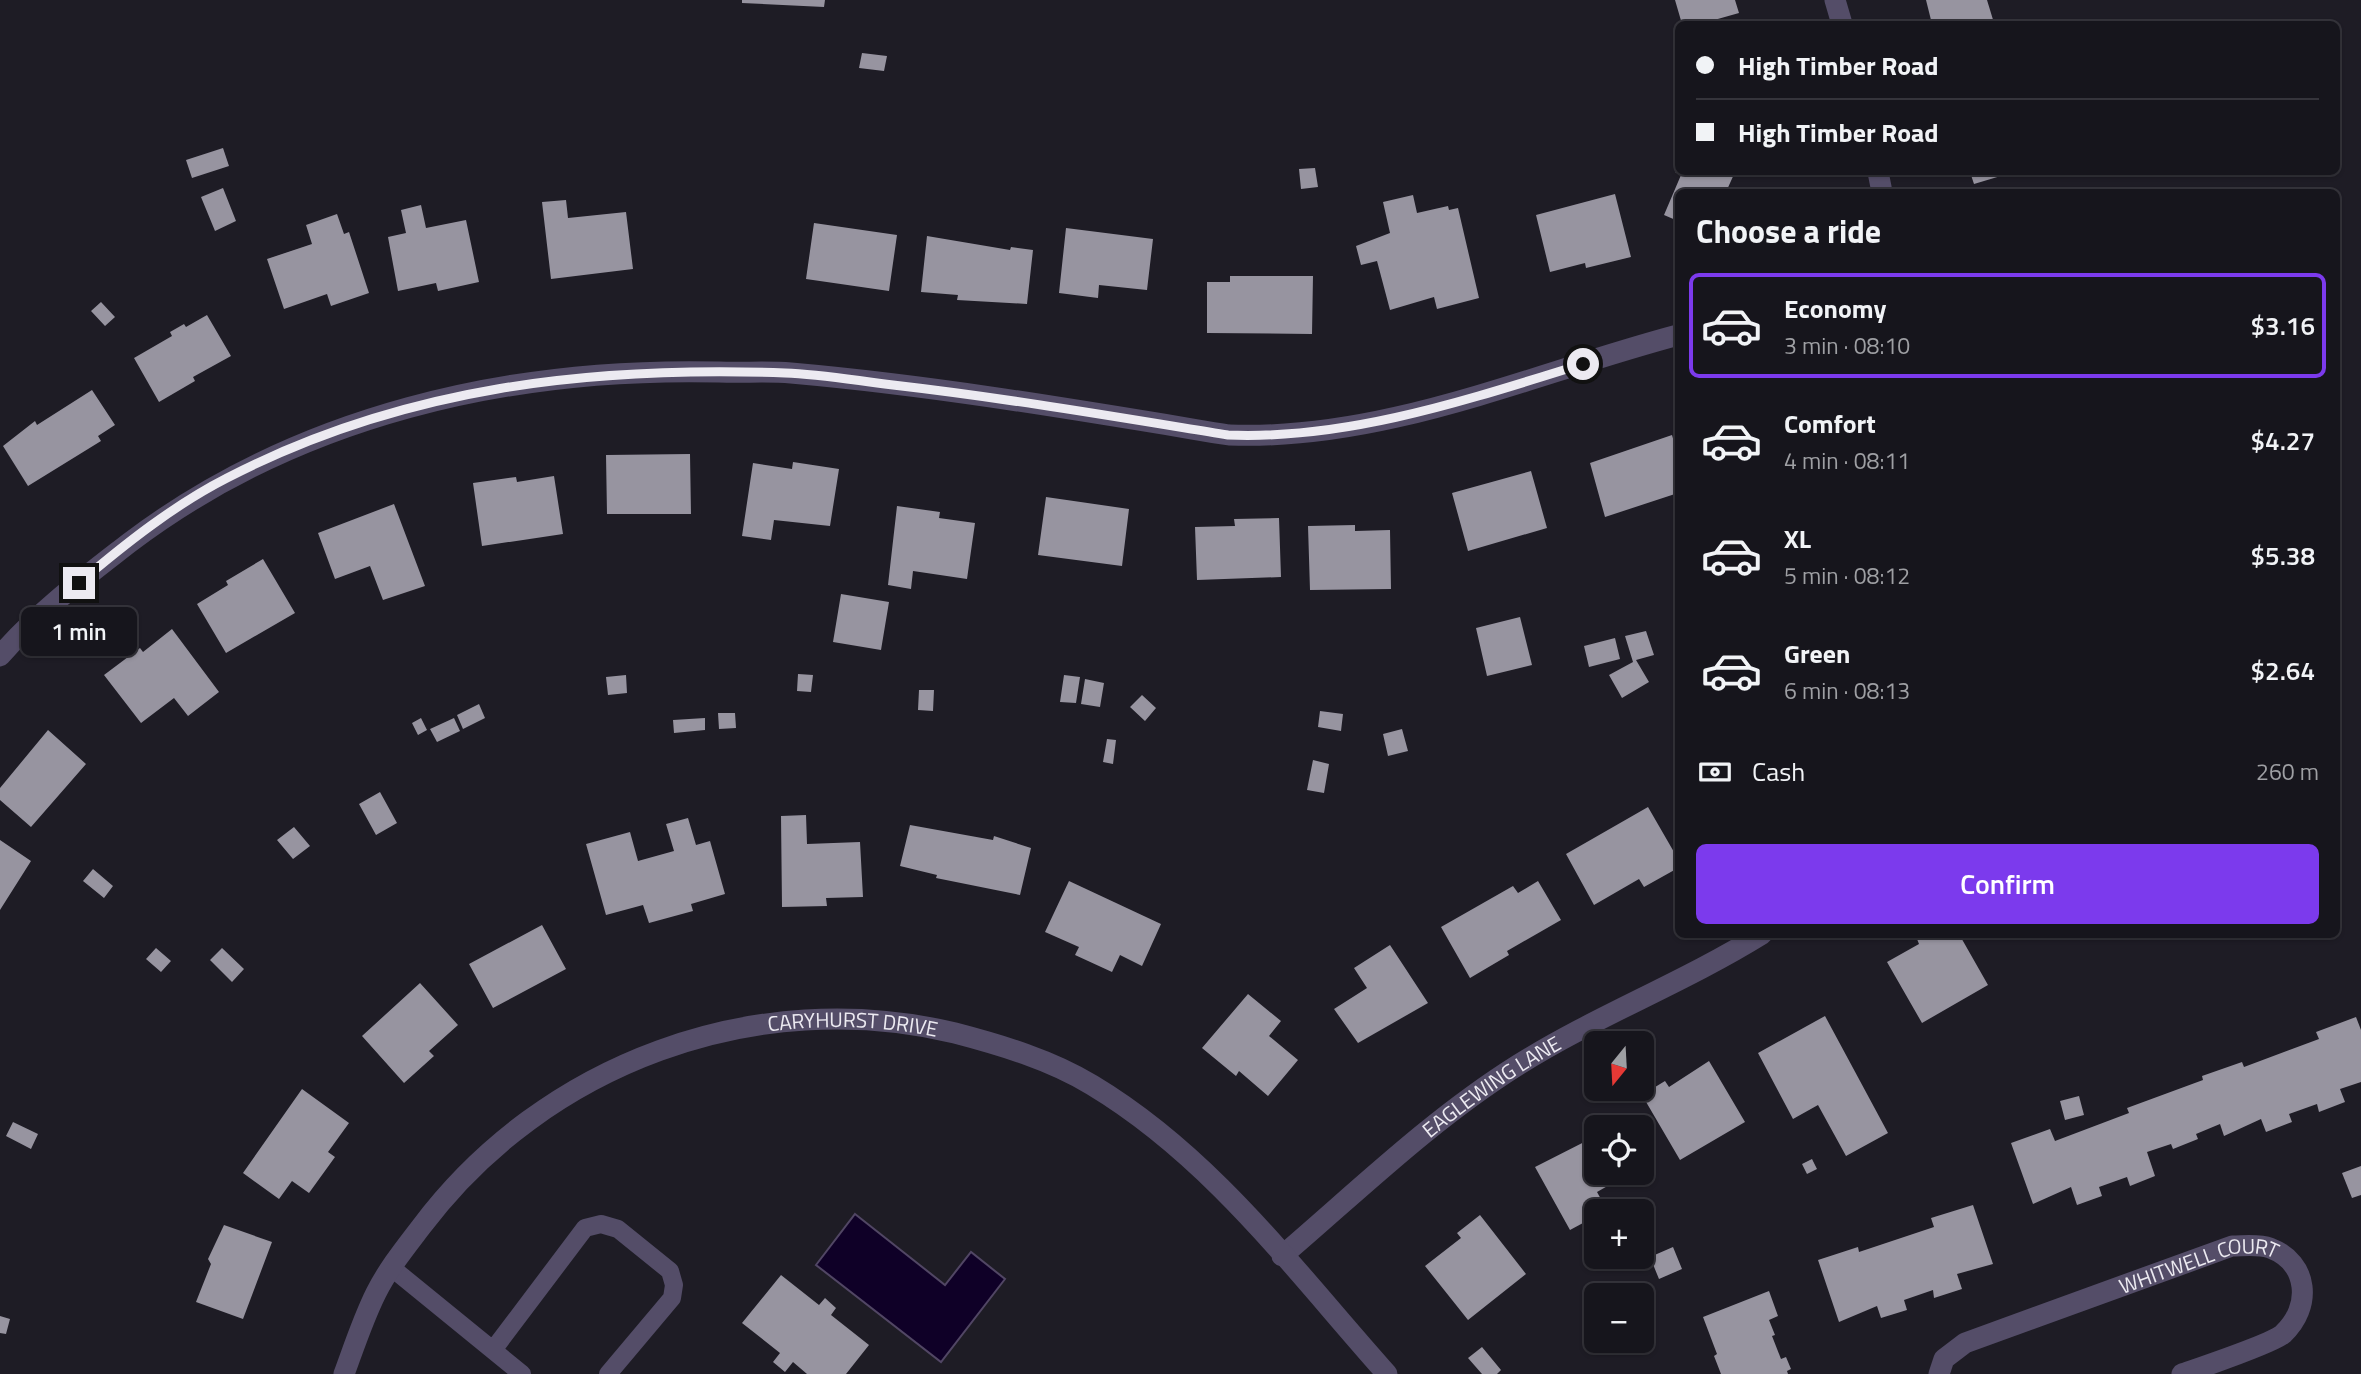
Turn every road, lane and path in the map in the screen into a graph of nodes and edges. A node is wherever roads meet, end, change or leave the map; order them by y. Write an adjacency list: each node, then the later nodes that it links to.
1 (1835, 0): 2 (street)
2 (1841, 21)
3 (1675, 336): 4 (street)
4 (0, 656)
5 (1754, 938): 6 (street, EAGLEWING LANE)
6 (1282, 1256): 7 (street, CARYHURST DRIVE); 12 (street, CARYHURST DRIVE)
7 (391, 1268): 8 (lane); 9 (street, CARYHURST DRIVE)
8 (493, 1350): 10 (lane); 11 (lane)
9 (344, 1374)
10 (522, 1374)
11 (608, 1374)
12 (1387, 1374)
13 (1939, 1374): 14 (street, WHITWELL COURT)
14 (2182, 1374)

